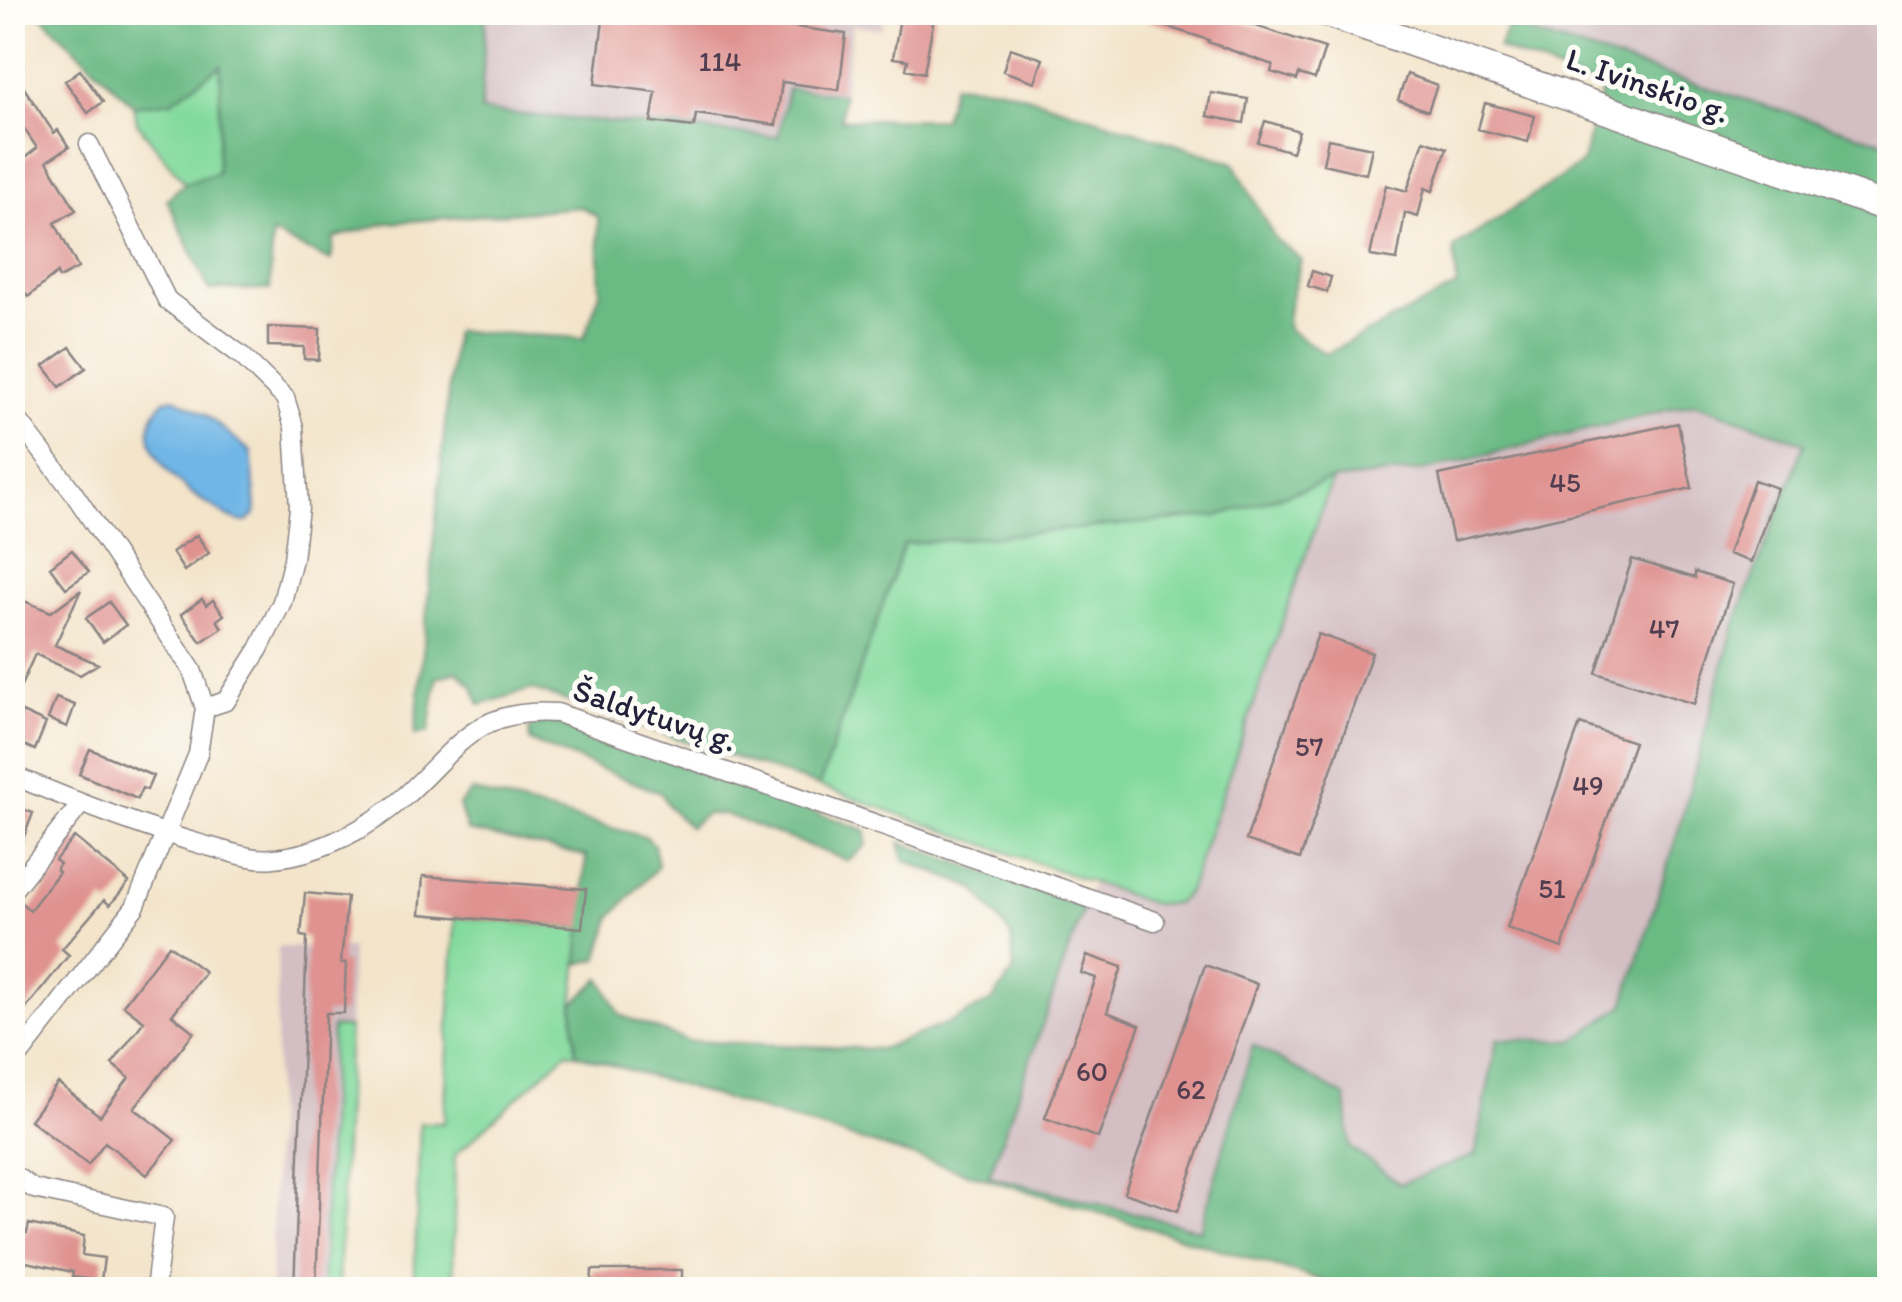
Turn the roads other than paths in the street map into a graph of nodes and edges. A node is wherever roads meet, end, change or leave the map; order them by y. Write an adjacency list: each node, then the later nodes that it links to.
1 (1325, 12): 3 (street, L. Ivinskio g.)
2 (89, 144): 5 (street)
3 (1890, 208)
4 (12, 412): 5 (street)
5 (205, 708): 8 (street)
6 (12, 776): 7 (street, Šaldytuvų g.)
7 (81, 804): 8 (street, Šaldytuvų g.); 9 (street)
8 (167, 835): 10 (street, Šaldytuvų g.); 11 (street)
9 (12, 891)
10 (1155, 921)
11 (12, 1065)
12 (12, 1174): 13 (street)
13 (155, 1290)

